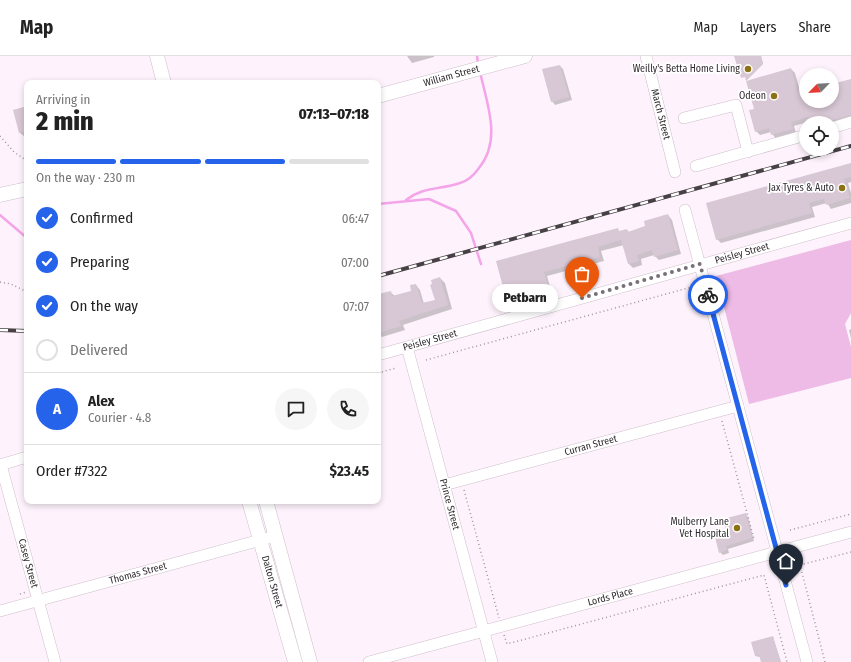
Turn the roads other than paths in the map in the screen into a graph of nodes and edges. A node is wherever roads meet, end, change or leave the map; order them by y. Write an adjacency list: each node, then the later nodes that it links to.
1 (157, 56): 4 (main road)
2 (525, 56): 5 (main road, William Street)
3 (646, 56): 12 (street, March Street)
4 (163, 80)
5 (381, 95)
6 (684, 118): 10 (street)
7 (851, 122): 8 (street)
8 (839, 126)
9 (799, 137): 10 (street)
10 (748, 152): 11 (street)
11 (696, 166)
12 (675, 172)
13 (24, 190): 14 (main road)
14 (0, 195)
15 (685, 210): 17 (street)
16 (851, 223): 17 (street, Peisley Street)
17 (700, 264): 18 (street, Peisley Street); 20 (street)
18 (406, 347): 19 (street, Peisley Street); 23 (street, Prince Street)
19 (381, 354)
20 (738, 406): 23 (street, Curran Street); 29 (street)
21 (24, 458): 22 (street)
22 (0, 465): 30 (street, Casey Street)
23 (444, 485): 32 (street, Prince Street)
24 (250, 504): 28 (main road, Dalton Street)
25 (267, 504): 27 (main road, Dalton Street)
26 (851, 532): 29 (street, Lords Place)
27 (275, 536): 28 (street, Thomas Street); 35 (main road, Dalton Street)
28 (260, 540): 30 (street, Thomas Street); 34 (main road, Dalton Street)
29 (777, 552): 32 (street, Lords Place); 38 (street)
30 (38, 601): 31 (street, Thomas Street); 33 (street, Casey Street)
31 (0, 611)
32 (484, 631): 36 (street, Lords Place); 37 (street, Prince Street)
33 (55, 662)
34 (295, 662)
35 (310, 662)
36 (369, 662)
37 (492, 662)
38 (807, 662)

